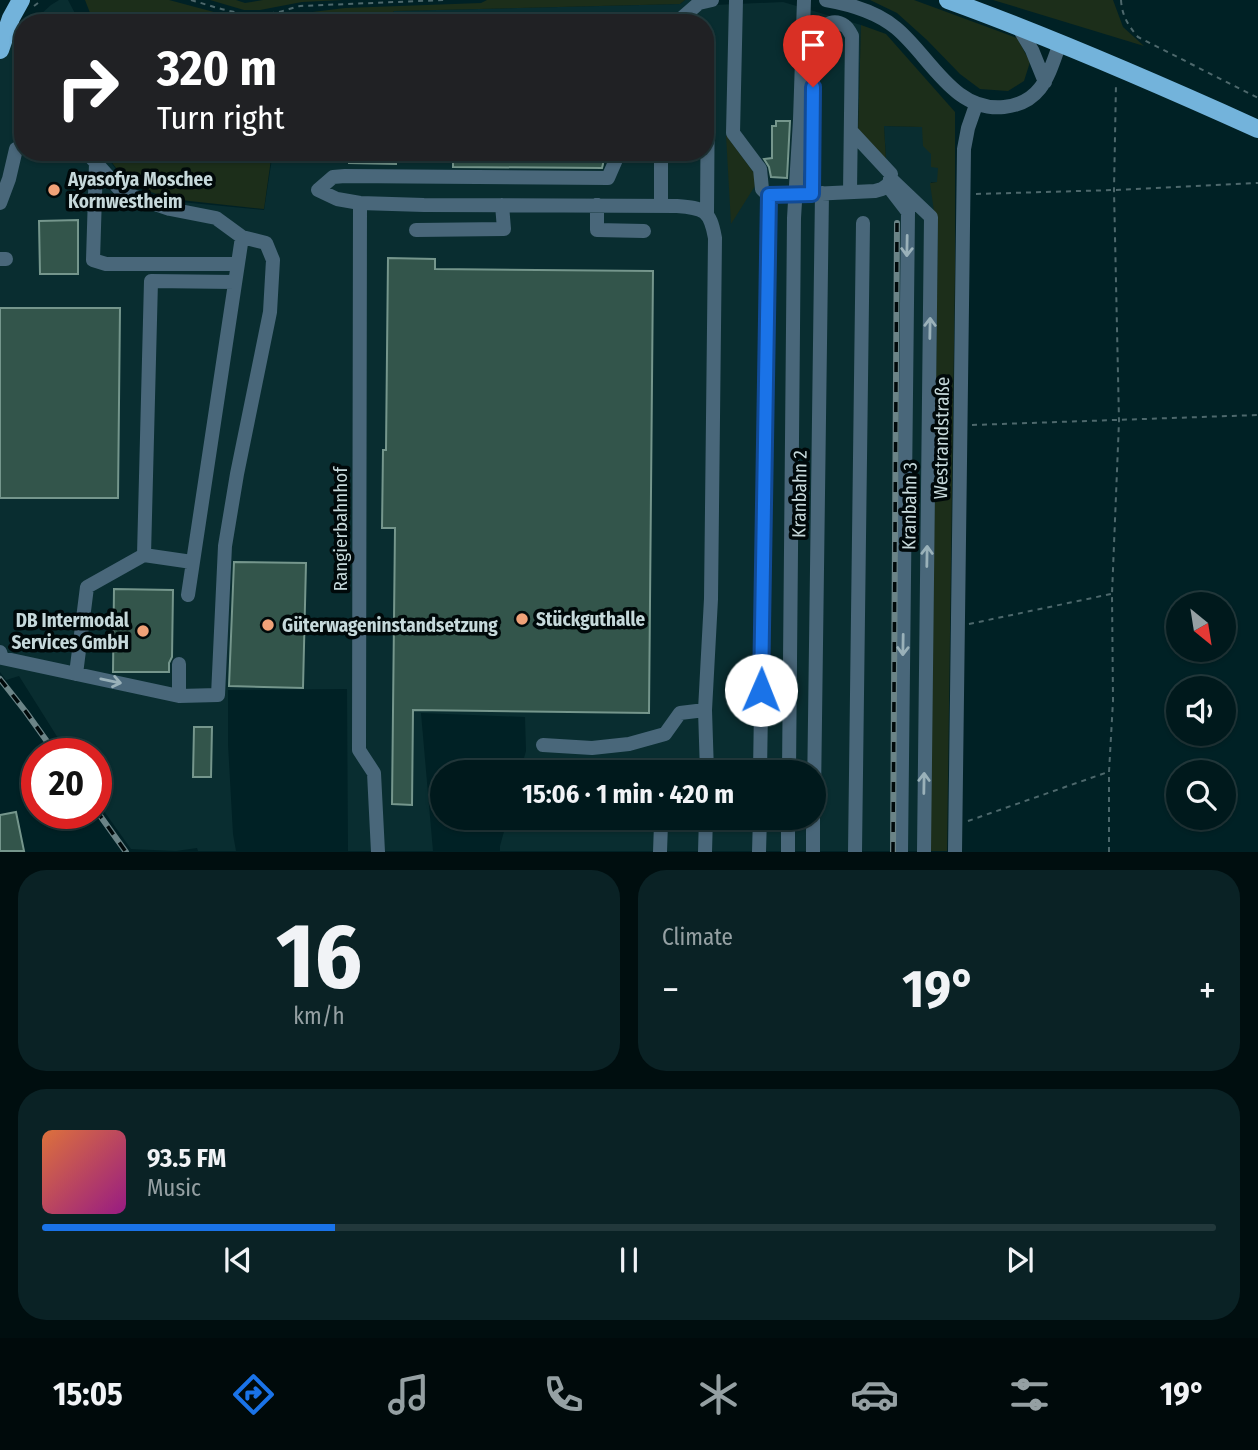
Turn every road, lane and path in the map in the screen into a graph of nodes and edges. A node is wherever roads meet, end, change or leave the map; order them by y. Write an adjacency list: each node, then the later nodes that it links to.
1 (21, 0): 15 (main road)
2 (191, 0): 10 (path)
3 (444, 0): 11 (path)
4 (712, 0): 12 (street)
5 (736, 0): 33 (street)
6 (804, 0): 32 (street)
7 (826, 0): 19 (street)
8 (948, 0): 13 (main road)
9 (1121, 0): 18 (path)
10 (247, 14)
11 (263, 14)
12 (687, 14)
13 (1017, 25): 14 (main road); 16 (street)
14 (1060, 43): 16 (street); 20 (main road)
15 (0, 50)
16 (1045, 82): 19 (street)
17 (1116, 82): 29 (path)
18 (1258, 97)
19 (976, 104): 34 (street, Westrandstraße)
20 (1258, 129)
21 (852, 132): 27 (street); 30 (street); 31 (street, Kranbahn 2)
22 (13, 148): 35 (street)
23 (615, 161): 36 (street)
24 (662, 161): 39 (street)
25 (707, 161): 40 (street)
26 (96, 163): 44 (street); 45 (street)
27 (889, 181): 30 (street); 79 (street, Kranbahn 3, one-way to 79); 80 (street, Kranbahn 3, one-way to 27)
28 (1258, 183): 29 (path)
29 (1114, 190): 34 (path); 48 (path)
30 (850, 192): 31 (street)
31 (817, 193): 32 (street); 64 (street, Kranbahn 2)
32 (796, 194): 33 (street); 63 (street)
33 (769, 195): 62 (street)
34 (963, 195): 49 (street, Westrandstraße)
35 (0, 203)
36 (360, 203): 37 (street); 72 (street, Rangierbahnhof)
37 (502, 205): 38 (street); 42 (street)
38 (597, 205): 39 (street); 43 (street)
39 (661, 205): 40 (street)
40 (707, 213): 59 (street)
41 (863, 223): 78 (street)
42 (416, 230)
43 (644, 231)
44 (242, 237): 45 (street); 58 (street)
45 (238, 264): 46 (street)
46 (235, 282): 50 (street); 51 (street)
47 (1258, 415): 48 (path)
48 (1119, 421): 49 (path); 52 (path)
49 (960, 425): 54 (street, Westrandstraße)
50 (144, 555): 51 (street); 57 (street)
51 (192, 562): 53 (street)
52 (1112, 594): 54 (path); 65 (path)
53 (188, 595)
54 (957, 625): 66 (street, Westrandstraße)
55 (0, 652): 57 (street)
56 (179, 664): 58 (street)
57 (76, 674): 58 (street, one-way to 58)
58 (179, 696)
59 (705, 710): 60 (street); 61 (street)
60 (543, 745)
61 (707, 760)
62 (760, 760)
63 (789, 760)
64 (814, 760)
65 (1110, 772): 66 (path); 82 (path)
66 (956, 823): 81 (street, Westrandstraße)
67 (661, 830): 73 (street)
68 (706, 830): 74 (street)
69 (760, 830): 75 (street)
70 (788, 830): 76 (street)
71 (813, 830): 77 (street)
72 (378, 852)
73 (660, 852)
74 (705, 852)
75 (759, 852)
76 (788, 852)
77 (813, 852)
78 (855, 852)
79 (901, 852)
80 (924, 852)
81 (955, 852)
82 (1109, 852)

